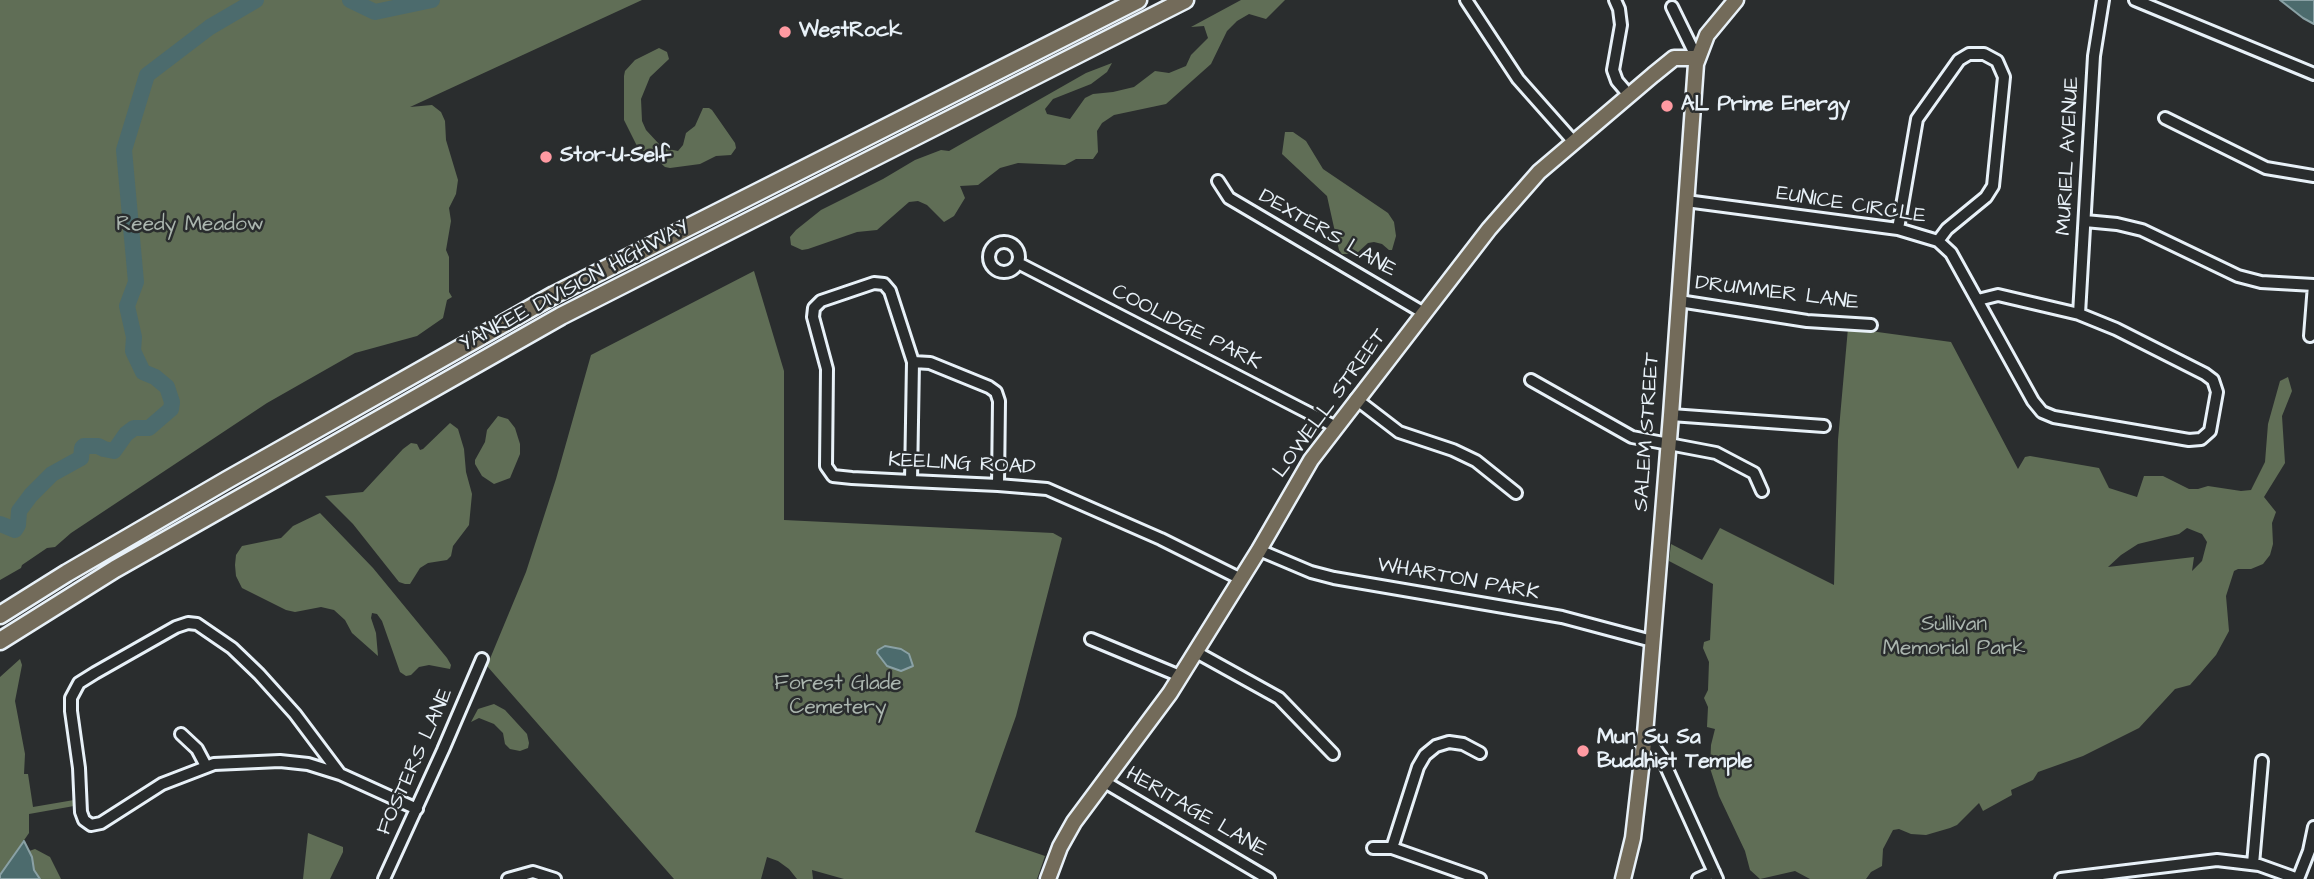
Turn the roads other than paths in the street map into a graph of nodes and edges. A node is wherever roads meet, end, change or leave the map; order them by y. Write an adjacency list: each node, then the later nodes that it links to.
1 (1138, 0): 43 (highway, YANKEE DIVISION HIGHWAY)
2 (1185, 0): 42 (highway, YANKEE DIVISION HIGHWAY)
3 (1466, 0): 13 (street)
4 (1615, 0): 11 (street)
5 (1736, 0): 9 (main road, SALEM STREET)
6 (2103, 0): 17 (street, MURIEL AVENUE)
7 (2136, 0): 10 (street)
8 (1672, 7): 9 (street)
9 (1697, 58): 11 (main road, LOWELL STREET); 16 (main road, SALEM STREET)
10 (2314, 74)
11 (1629, 95): 13 (main road, LOWELL STREET)
12 (2165, 118): 14 (street)
13 (1573, 141): 24 (main road, LOWELL STREET)
14 (2314, 176)
15 (1218, 181): 24 (street, DEXTERS LANE)
16 (1686, 201): 18 (street, EUNICE CIRCLE); 23 (main road, SALEM STREET)
17 (2085, 221): 21 (street); 25 (street, MURIEL AVENUE)
18 (1898, 229): 19 (street, EUNICE CIRCLE); 19 (street)
19 (1938, 241): 22 (street, EUNICE CIRCLE)
20 (1018, 263): 34 (street, COOLIDGE PARK)
21 (2314, 285): 26 (street)
22 (1978, 300): 25 (street, EUNICE CIRCLE); 25 (street, EUNICE CIRCLE)
23 (1679, 301): 27 (street, DRUMMER LANE); 32 (main road, SALEM STREET)
24 (1424, 313): 31 (main road, LOWELL STREET)
25 (2079, 314)
26 (2313, 319): 28 (street)
27 (1871, 324)
28 (2310, 336)
29 (913, 362): 36 (street); 36 (street, KEELING ROAD); 37 (street)
30 (1531, 380): 35 (street)
31 (1356, 399): 34 (main road, LOWELL STREET); 39 (street)
32 (1671, 415): 33 (street); 35 (main road, SALEM STREET)
33 (1824, 426)
34 (1336, 427): 40 (main road, LOWELL STREET)
35 (1669, 443): 38 (street); 46 (main road, SALEM STREET)
36 (911, 481): 37 (street, KEELING ROAD)
37 (998, 485): 41 (street, KEELING ROAD)
38 (1762, 491)
39 (1517, 493)
40 (1259, 550): 41 (main road, LOWELL STREET); 46 (street, WHARTON PARK)
41 (1241, 579): 48 (main road, LOWELL STREET)
42 (71, 595): 45 (highway, YANKEE DIVISION HIGHWAY); 47 (highway)
43 (0, 615)
44 (1091, 639): 50 (street)
45 (0, 641)
46 (1652, 642): 52 (main road, SALEM STREET)
47 (0, 652)
48 (1196, 652): 50 (main road, LOWELL STREET); 55 (street)
49 (482, 659): 61 (street, FOSTERS LANE)
50 (1180, 676): 60 (main road, LOWELL STREET)
51 (181, 734): 57 (street)
52 (1645, 734): 54 (street); 58 (main road, SALEM STREET)
53 (1480, 753): 64 (street)
54 (1659, 753): 58 (street); 66 (street)
55 (1333, 754)
56 (2262, 761): 65 (street)
57 (206, 766): 59 (street); 59 (street)
58 (1641, 767): 73 (main road, SALEM STREET)
59 (340, 774): 61 (street)
60 (1103, 781): 70 (main road, LOWELL STREET); 71 (street, HERITAGE LANE)
61 (417, 809): 67 (street, FOSTERS LANE)
62 (2314, 827): 76 (street)
63 (1373, 848): 64 (street)
64 (1392, 848): 72 (street)
65 (2253, 864): 75 (street); 76 (street)
66 (1715, 876): 74 (street)
67 (384, 879)
68 (508, 879): 69 (street)
69 (555, 879)
70 (1049, 879)
71 (1269, 879)
72 (1480, 879)
73 (1623, 879)
74 (1698, 879)
75 (2061, 879)
76 (2298, 879)

